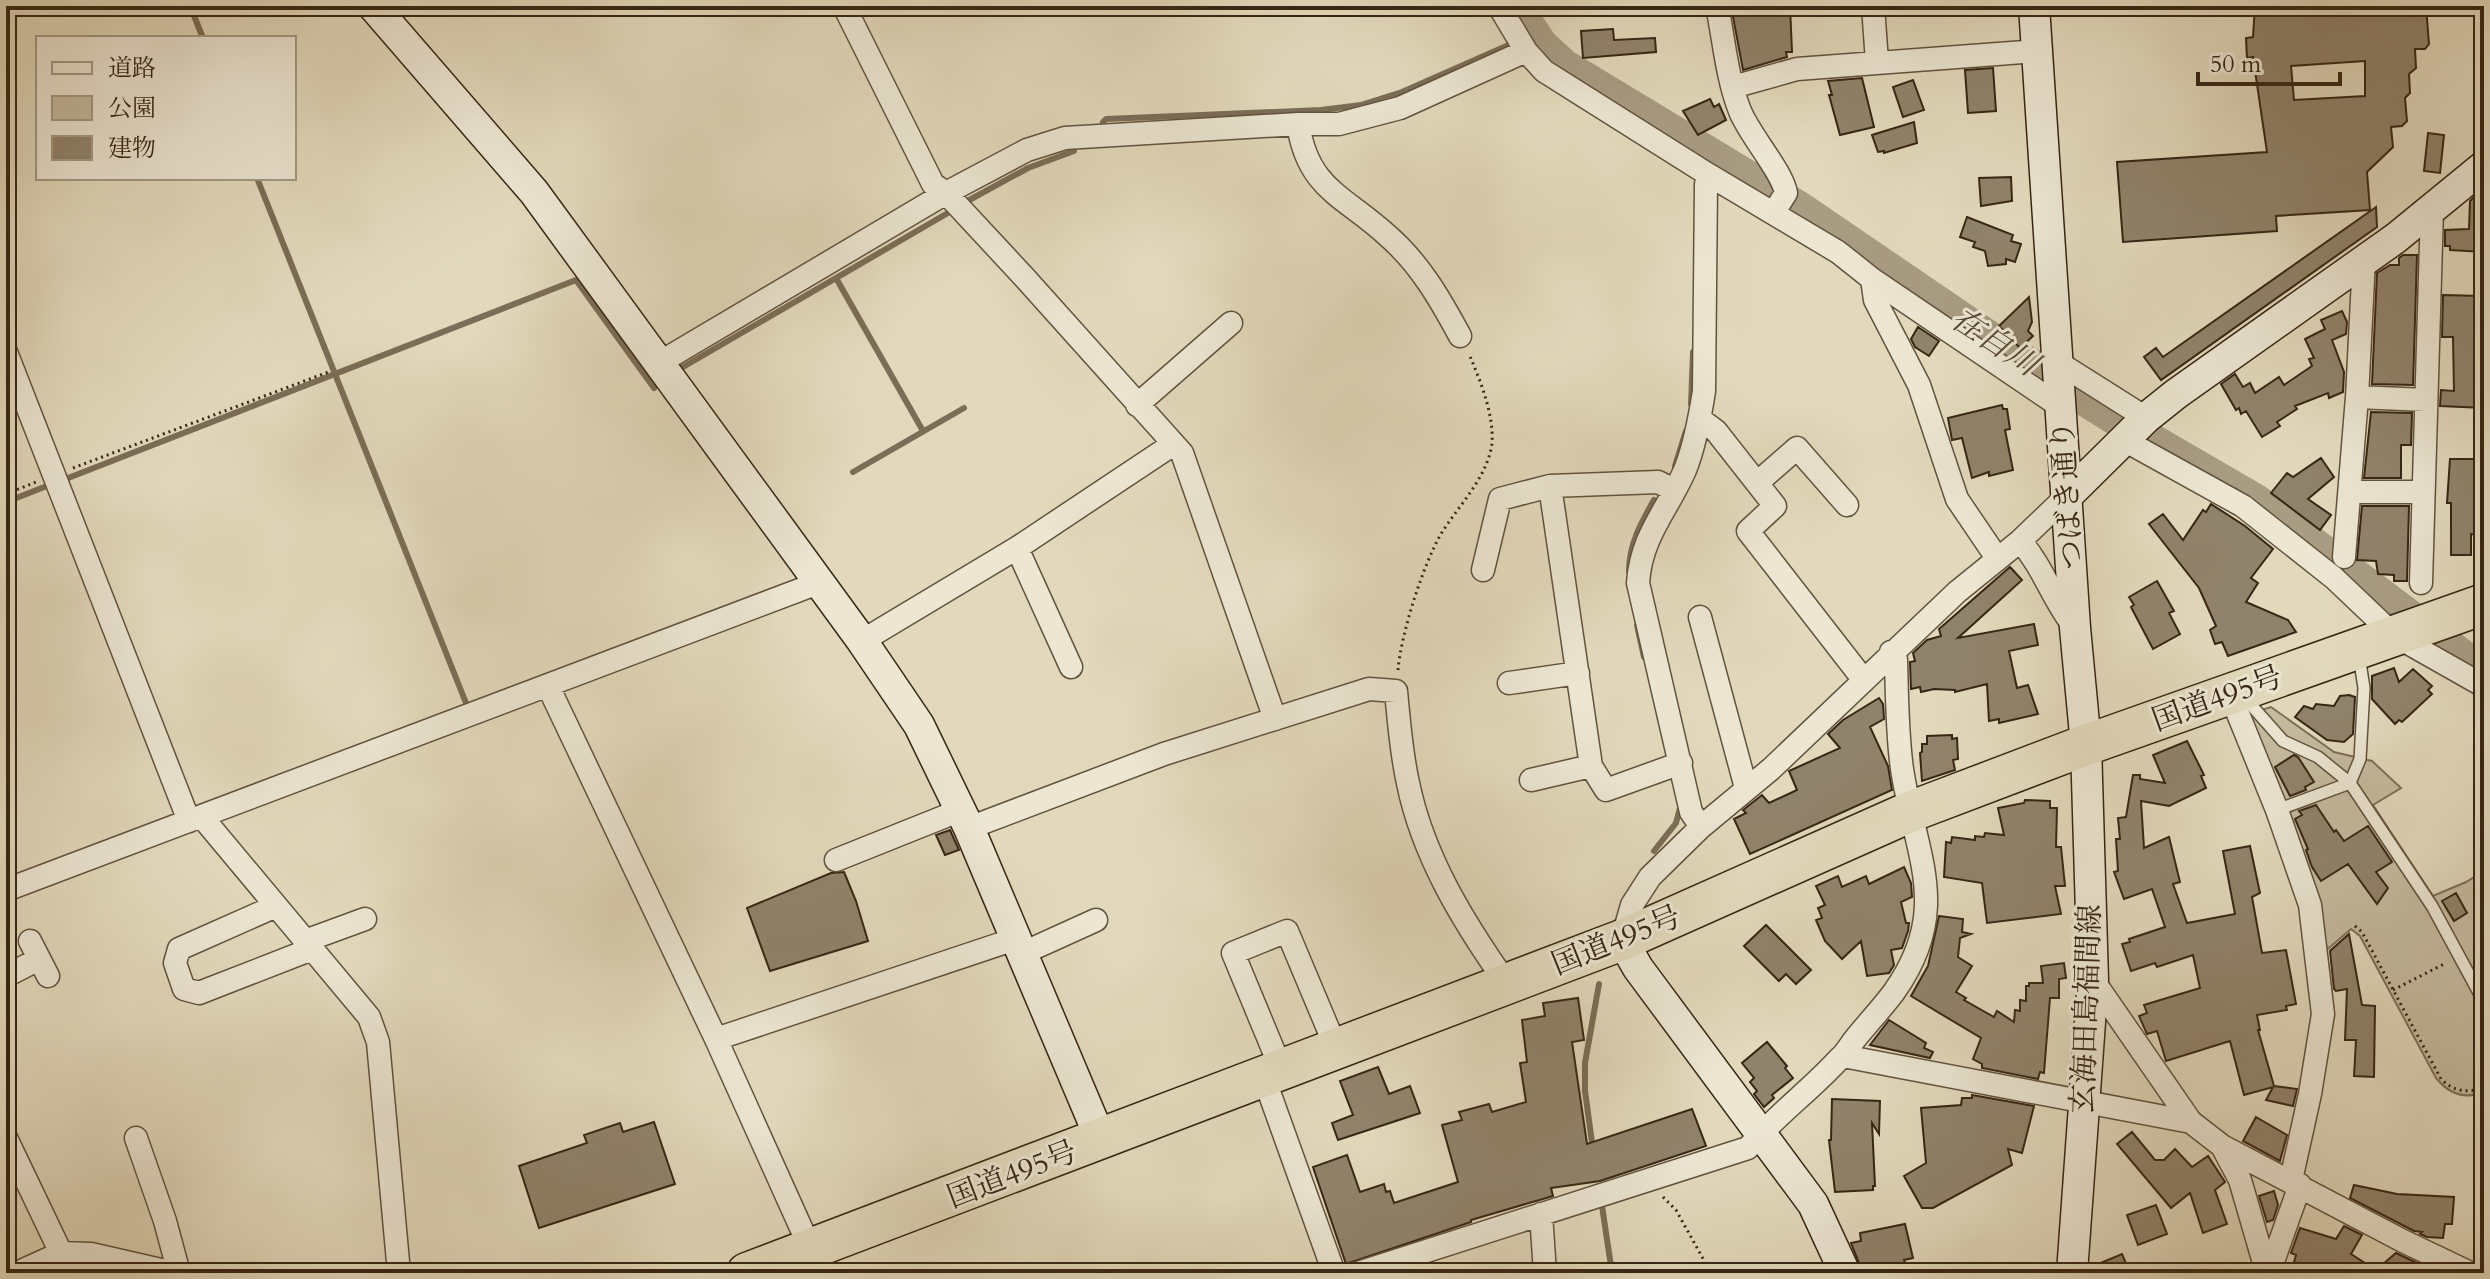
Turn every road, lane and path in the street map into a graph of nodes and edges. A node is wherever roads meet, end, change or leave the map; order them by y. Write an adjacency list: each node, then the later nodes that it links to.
1 (373, 6): 22 (street)
2 (844, 6): 14 (street)
3 (1499, 6): 7 (street)
4 (1717, 6): 10 (street)
5 (1873, 6): 9 (street)
6 (2034, 6): 8 (street, つばき通り)
7 (1526, 51): 11 (street); 13 (street)
8 (2037, 51): 9 (street); 24 (street, つばき通り)
9 (1877, 62): 10 (street)
10 (1733, 87): 15 (street)
11 (1298, 124): 14 (street); 20 (street)
12 (2484, 166): 16 (street)
13 (1709, 175): 15 (street); 28 (street)
14 (946, 193): 22 (street); 27 (street)
15 (1781, 202): 18 (street)
16 (2432, 209): 17 (street); 26 (street)
17 (2364, 260): 25 (street); 29 (street)
18 (1872, 279): 24 (street); 43 (street)
19 (1231, 323): 27 (street)
20 (1460, 336): 59 (path)
21 (6, 352): 31 (street)
22 (659, 363): 45 (street)
23 (331, 371): 31 (path)
24 (2060, 384): 29 (street); 38 (street, つばき通り)
25 (2357, 397): 26 (street); 35 (street)
26 (2426, 400): 36 (street)
27 (1137, 405): 30 (street)
28 (1700, 419): 32 (street); 34 (street)
29 (2135, 429): 38 (street); 50 (street)
30 (1172, 445): 41 (street); 61 (street)
31 (54, 475): 37 (path); 70 (street)
32 (1757, 483): 39 (street); 55 (street)
33 (1550, 486): 34 (street); 44 (street); 54 (street)
34 (1674, 490): 63 (street)
35 (2350, 492): 36 (street); 42 (street)
36 (2423, 492): 46 (street)
37 (6, 494)
38 (2067, 496): 40 (street); 49 (street, つばき通り)
39 (1847, 505)
40 (2020, 541): 43 (street); 49 (street)
41 (1017, 548): 51 (street); 53 (street)
42 (2344, 557)
43 (1997, 558): 52 (street)
44 (1483, 570)
45 (818, 583): 51 (street); 57 (street)
46 (2421, 583)
47 (2467, 610): 50 (highway, 国道495号)
48 (1700, 617): 67 (street)
49 (2075, 628): 62 (street, つばき通り)
50 (2386, 638): 58 (street); 60 (highway, 国道495号); 66 (lane)
51 (862, 641): 71 (street)
52 (1891, 652): 55 (street); 69 (street)
53 (1071, 667)
54 (1578, 673): 56 (street); 64 (street)
55 (1863, 679): 67 (street)
56 (1509, 683)
57 (548, 686): 70 (street); 89 (street)
58 (2484, 686)
59 (1396, 691): 61 (street); 86 (street)
60 (2234, 692): 62 (highway, 国道495号); 66 (lane); 68 (street)
61 (1275, 719): 71 (street)
62 (2086, 745): 69 (highway, 国道495号); 85 (street, 玄海田島福間線)
63 (1681, 763): 64 (street); 72 (street)
64 (1591, 766): 65 (street)
65 (1531, 780)
66 (2350, 783): 68 (lane); 82 (lane)
67 (1746, 788): 72 (street)
68 (2277, 810): 102 (street)
69 (1912, 811): 79 (highway, 国道495号); 91 (street)
70 (195, 819): 74 (street); 75 (street)
71 (965, 819): 73 (street); 81 (street)
72 (1701, 827): 79 (street)
73 (836, 860)
74 (6, 890)
75 (276, 906): 80 (street); 80 (street)
76 (365, 919): 80 (street)
77 (1096, 920): 81 (street)
78 (2355, 926): 87 (path)
79 (1622, 940): 86 (highway, 国道495号); 96 (street)
80 (309, 945): 108 (street)
81 (1018, 946): 89 (street); 99 (street)
82 (2460, 956): 87 (path); 88 (lane)
83 (39, 958): 84 (street)
84 (6, 976)
85 (2093, 980): 94 (street, 玄海田島福間線); 95 (street)
86 (1507, 984): 90 (highway, 国道495号)
87 (2393, 990): 93 (path)
88 (2484, 1002)
89 (716, 1039): 105 (street)
90 (1337, 1050): 92 (highway, 国道495号); 92 (street)
91 (1843, 1056): 94 (street); 96 (street)
92 (1273, 1074): 99 (highway, 国道495号); 109 (street)
93 (2484, 1088)
94 (2085, 1102): 95 (street); 114 (street, 玄海田島福間線)
95 (2191, 1122): 100 (street)
96 (1762, 1132): 101 (street); 113 (street)
97 (6, 1138): 104 (street)
98 (136, 1138): 107 (street)
99 (1101, 1140): 105 (highway, 国道495号)
100 (2222, 1146): 102 (street); 115 (street)
101 (1646, 1180): 103 (street); 112 (path)
102 (2296, 1182): 115 (street); 116 (street)
103 (1541, 1214): 110 (street); 111 (street)
104 (61, 1253): 106 (street); 107 (street)
105 (780, 1264)
106 (17, 1273)
107 (176, 1273)
108 (399, 1273)
109 (1334, 1273)
110 (1358, 1273)
111 (1545, 1273)
112 (1711, 1273)
113 (1845, 1273)
114 (2072, 1273)
115 (2268, 1273)
116 (2470, 1273)

